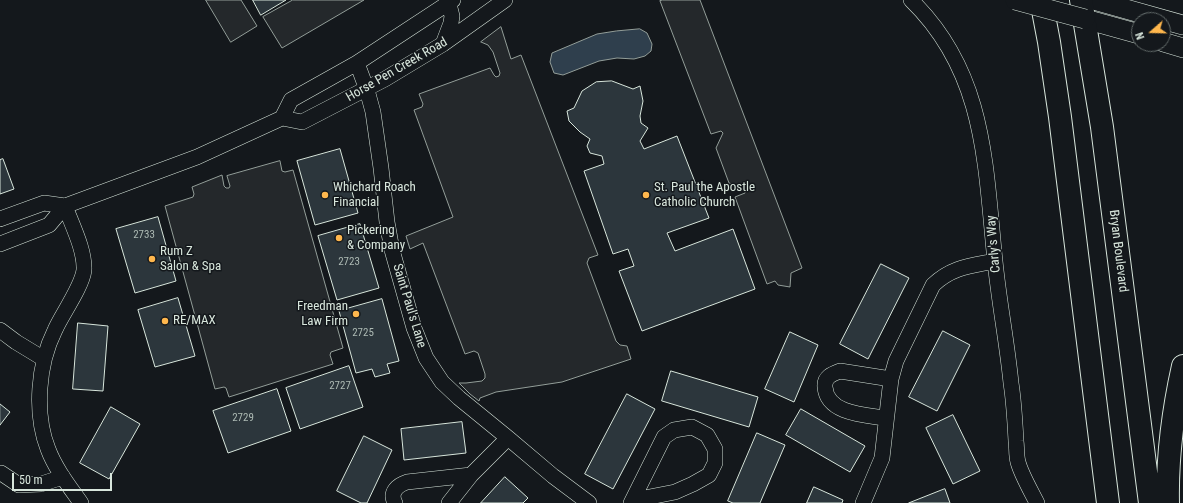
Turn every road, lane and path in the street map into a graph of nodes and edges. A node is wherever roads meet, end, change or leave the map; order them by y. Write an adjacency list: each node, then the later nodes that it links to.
1 (485, 0): 9 (street)
2 (504, 0): 9 (street, Horse Pen Creek Road)
3 (911, 0): 21 (street, Carly's Way)
4 (1014, 0): 11 (main road, bridge)
5 (1041, 0): 38 (highway)
6 (1081, 0): 39 (highway, Bryan Boulevard)
7 (1094, 0): 10 (main road)
8 (449, 1): 12 (street); 15 (street, Horse Pen Creek Road)
9 (482, 16): 12 (street, Horse Pen Creek Road)
10 (1183, 25)
11 (1131, 32)
12 (443, 44): 16 (street, Horse Pen Creek Road)
13 (1171, 44): 14 (main road)
14 (1183, 48)
15 (357, 63): 16 (street, Saint Paul's Lane); 17 (street, Horse Pen Creek Road)
16 (367, 90): 17 (street, Horse Pen Creek Road); 27 (street, Saint Paul's Lane)
17 (282, 118): 18 (street)
18 (65, 206): 19 (street); 20 (street); 23 (street)
19 (0, 219)
20 (0, 244)
21 (995, 261): 25 (street); 37 (street, Carly's Way)
22 (0, 330): 23 (street)
23 (44, 359): 30 (street)
24 (1183, 366): 40 (highway)
25 (891, 378): 26 (street); 26 (street)
26 (886, 418): 36 (street)
27 (508, 438): 29 (street); 35 (street, Saint Paul's Lane)
28 (1, 474): 30 (street)
29 (470, 476): 33 (street); 34 (street)
30 (63, 477): 32 (street)
31 (632, 502): 31 (street)
32 (81, 503)
33 (394, 503)
34 (449, 503)
35 (589, 503)
36 (863, 503)
37 (1037, 503)
38 (1108, 503)
39 (1150, 503)
40 (1168, 503)

